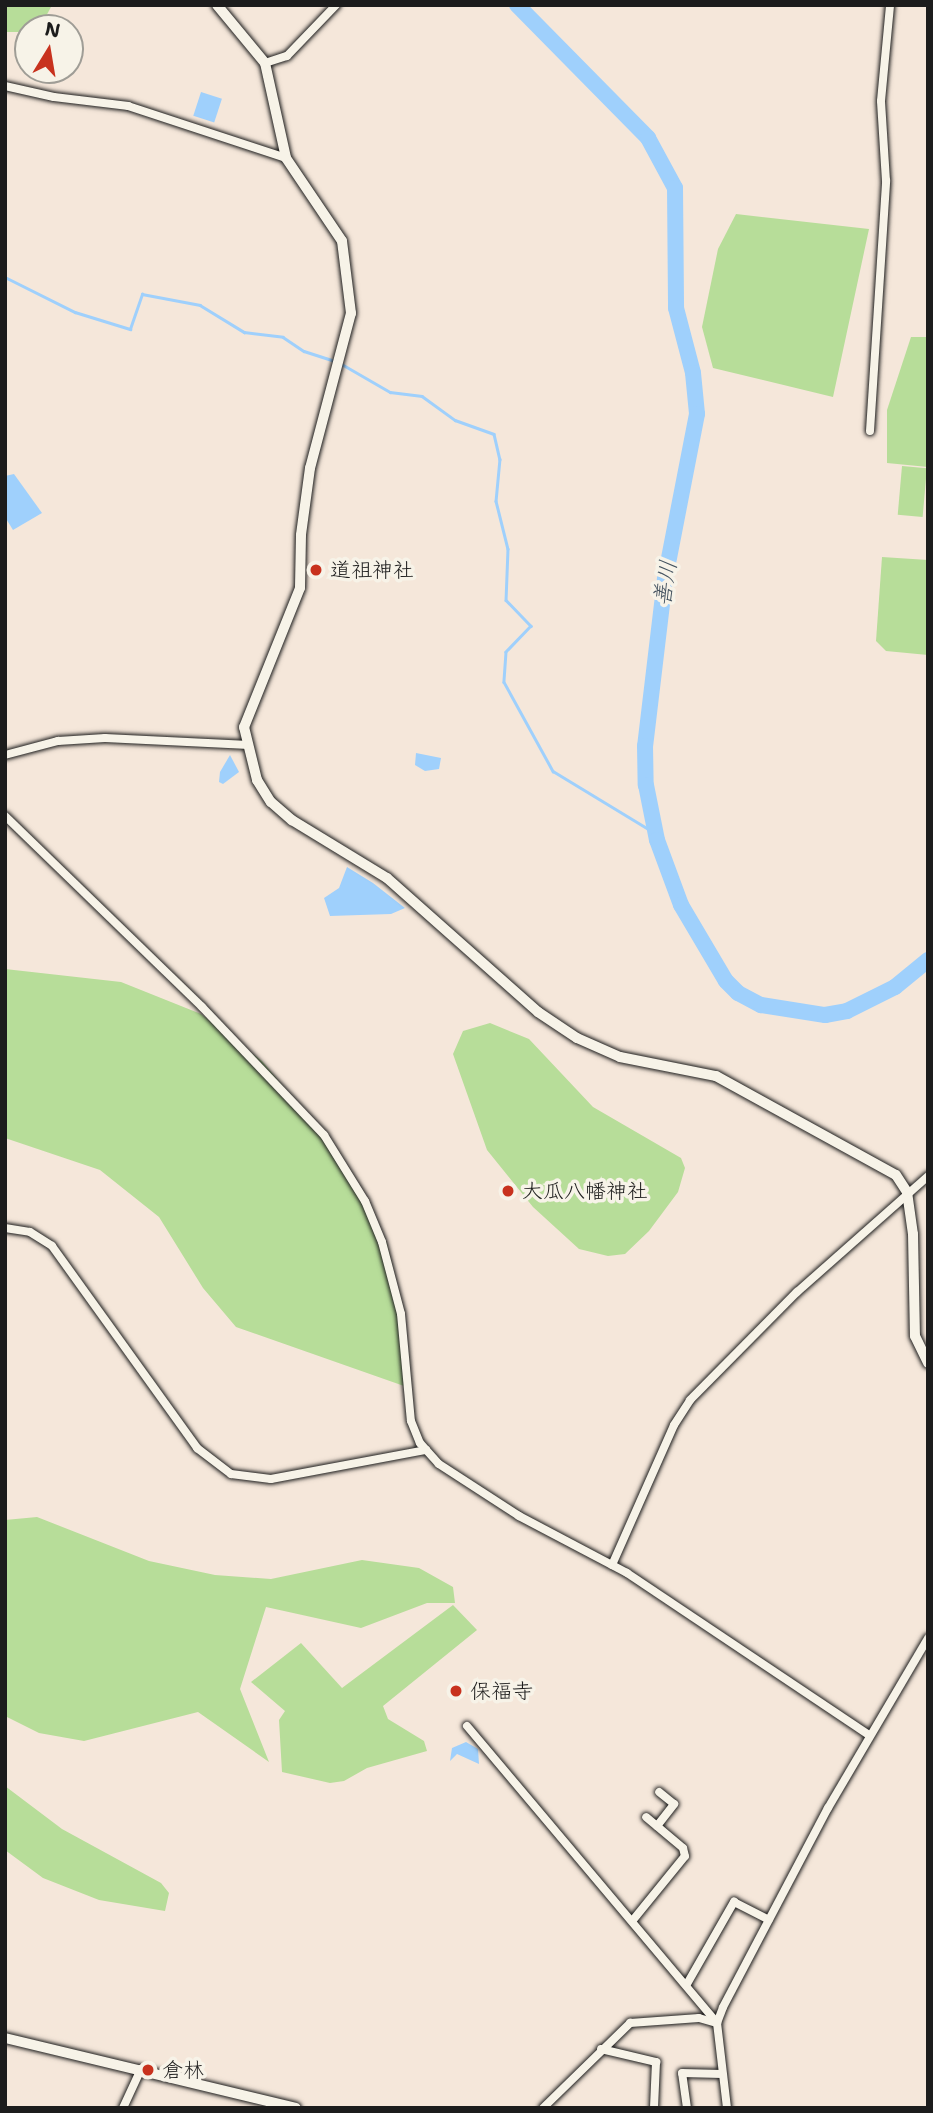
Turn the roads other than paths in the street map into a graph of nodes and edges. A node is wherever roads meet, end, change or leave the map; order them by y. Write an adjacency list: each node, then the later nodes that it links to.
1 (216, 5): 4 (street)
2 (336, 5): 4 (street)
3 (890, 5): 7 (street)
4 (265, 63): 6 (street)
5 (5, 86): 6 (street)
6 (286, 158): 8 (street)
7 (870, 431)
8 (249, 745): 9 (street); 12 (street)
9 (5, 755)
10 (5, 816): 15 (street)
11 (928, 1176): 12 (street)
12 (907, 1192): 14 (street); 16 (street)
13 (5, 1228): 15 (street)
14 (928, 1363)
15 (426, 1450): 16 (street)
16 (612, 1565): 19 (street)
17 (928, 1638): 19 (street)
18 (467, 1727): 23 (street)
19 (869, 1735): 24 (street)
20 (659, 1792): 22 (street)
21 (646, 1817): 22 (street)
22 (657, 1826): 23 (street)
23 (633, 1920): 25 (street)
24 (769, 1920): 25 (street); 26 (street)
25 (687, 1984): 26 (street)
26 (717, 2024): 28 (street); 30 (street)
27 (5, 2038): 29 (main road)
28 (601, 2049): 33 (street); 34 (street)
29 (141, 2069): 31 (street); 32 (main road)
30 (722, 2074): 35 (street); 36 (street)
31 (123, 2108)
32 (296, 2108)
33 (543, 2108)
34 (654, 2108)
35 (688, 2108)
36 (727, 2108)

